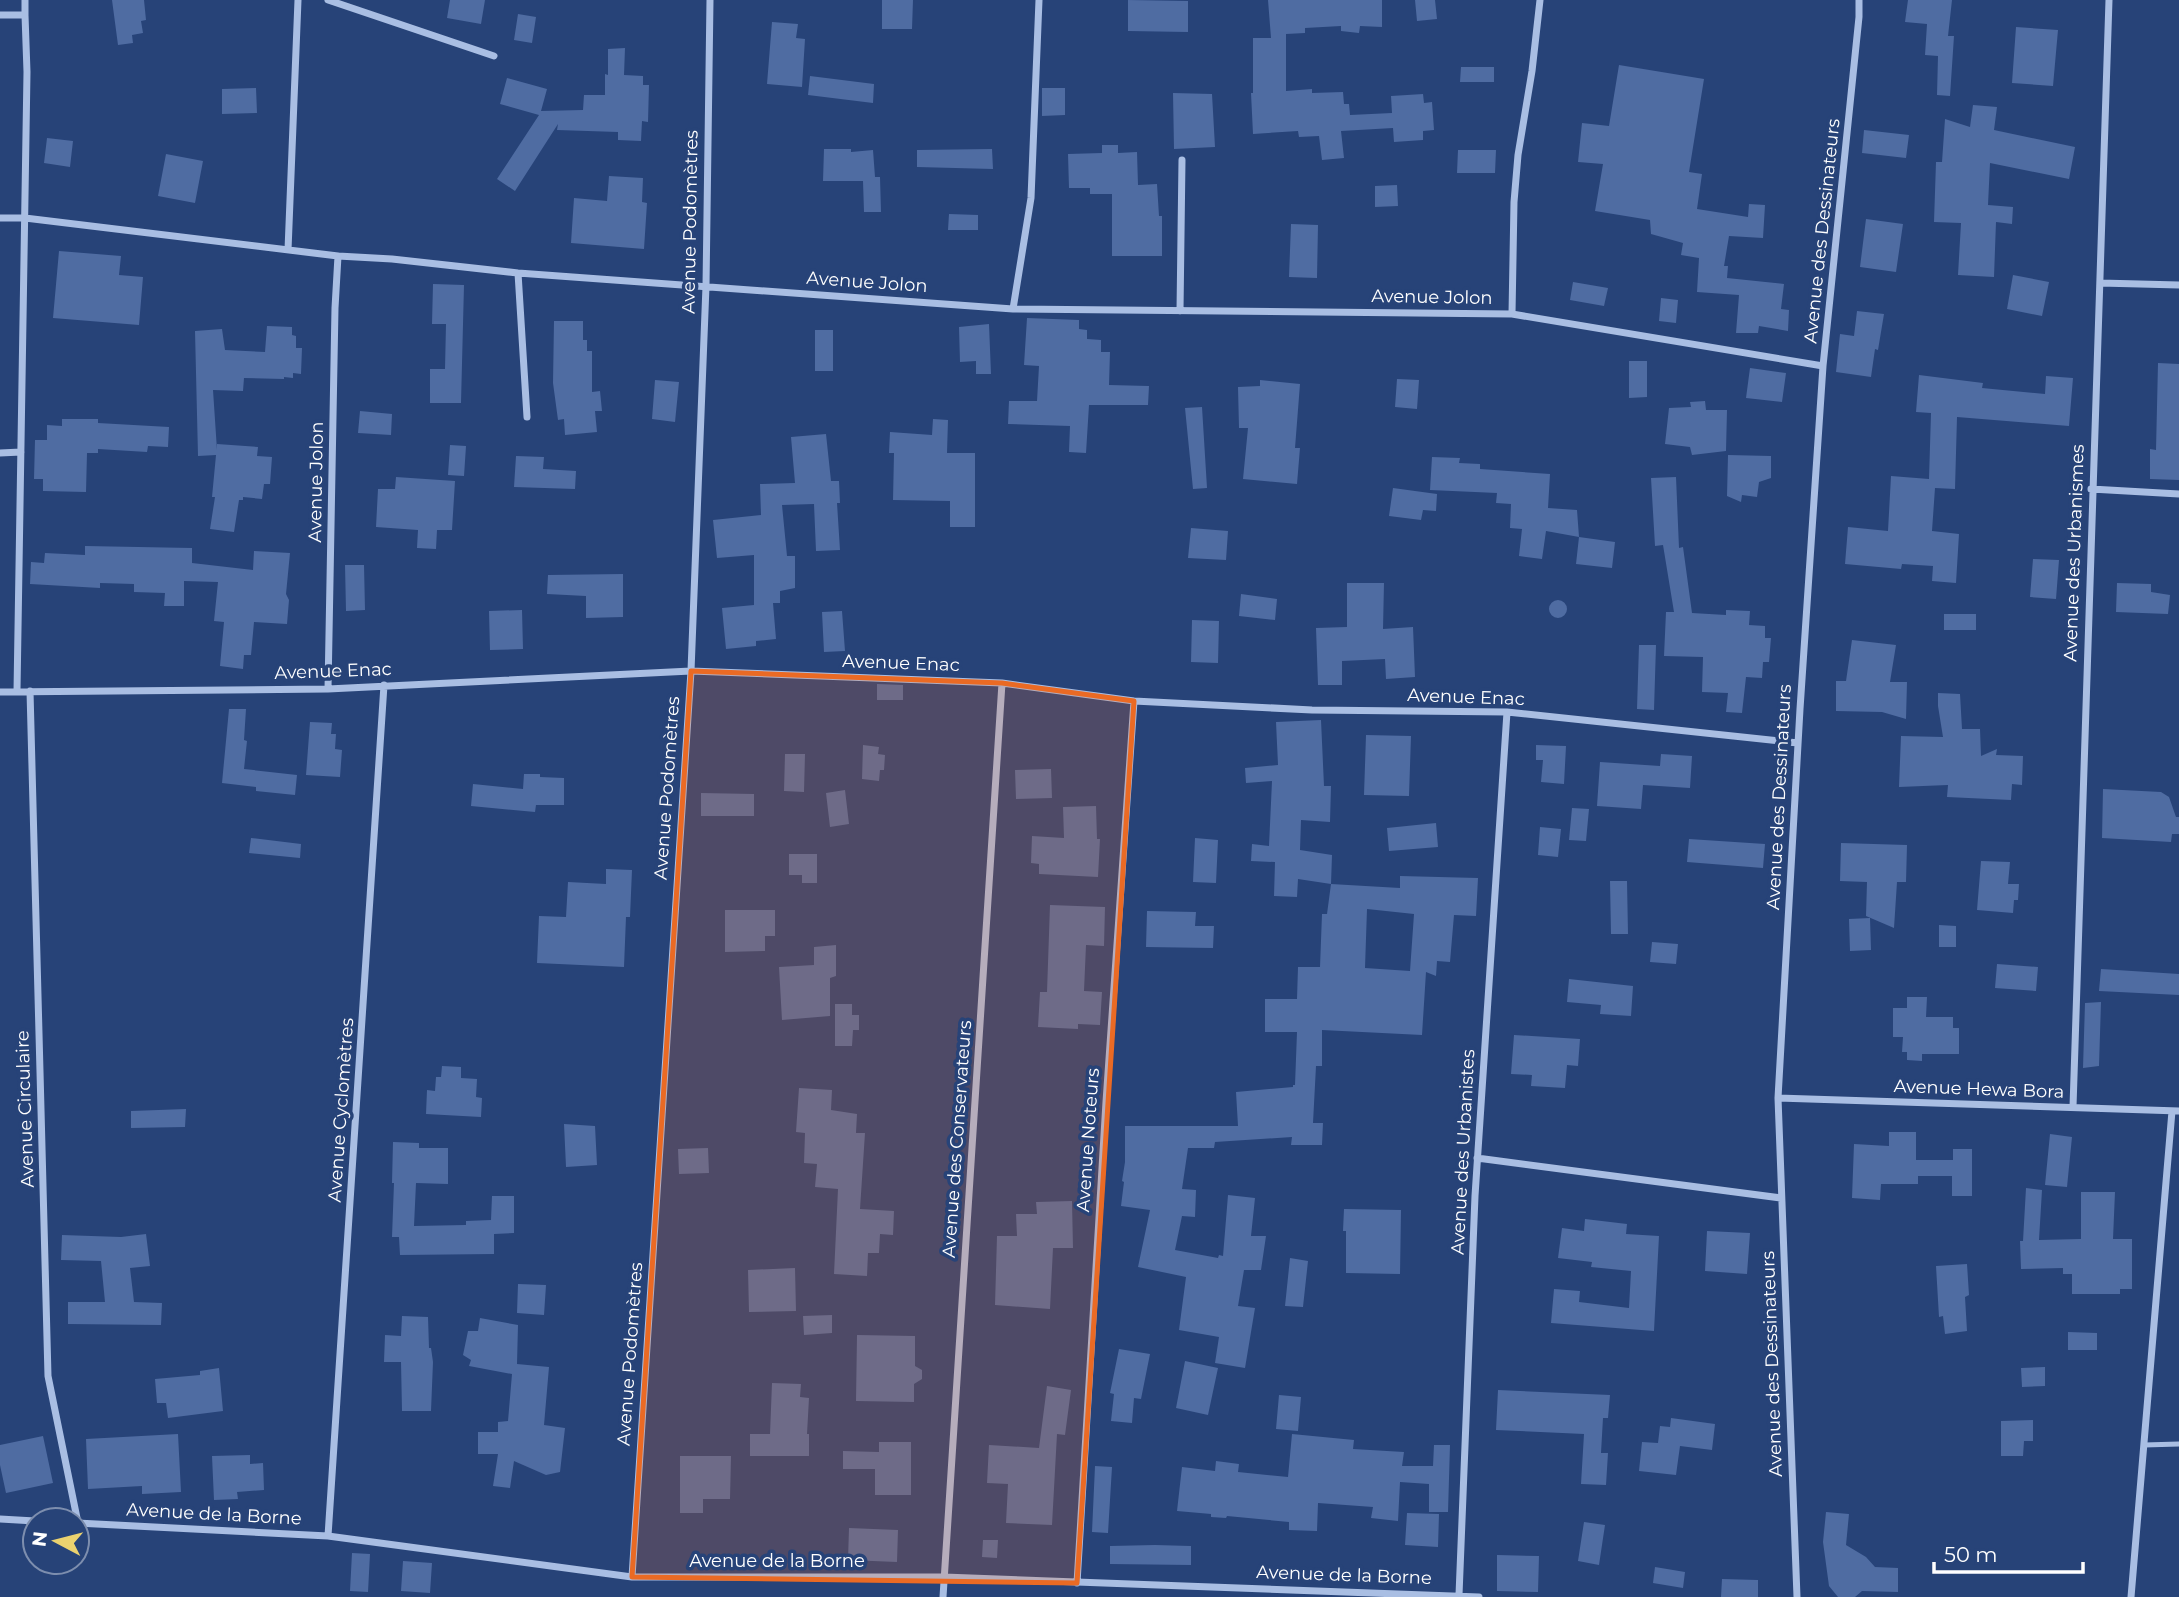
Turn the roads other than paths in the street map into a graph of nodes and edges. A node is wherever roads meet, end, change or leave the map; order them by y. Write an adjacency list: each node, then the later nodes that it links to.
1 (24, 0): 10 (street)
2 (298, 0): 15 (street)
3 (328, 0): 11 (street)
4 (710, 0): 20 (street, Avenue Podomètres)
5 (1039, 0): 21 (street)
6 (1540, 0): 23 (street)
7 (1859, 0): 24 (street, Avenue des Dessinateurs)
8 (2109, 0): 18 (street, Avenue des Urbanismes)
9 (0, 15): 10 (street)
10 (25, 15): 14 (street)
11 (494, 56)
12 (1182, 160): 22 (street)
13 (0, 218): 14 (street)
14 (25, 218): 15 (street); 26 (street)
15 (288, 250): 16 (street)
16 (338, 256): 17 (street, Avenue Jolon); 33 (street, Avenue Jolon)
17 (518, 273): 20 (street, Avenue Jolon); 25 (street)
18 (2100, 283): 19 (street); 28 (street, Avenue des Urbanismes)
19 (2179, 285)
20 (706, 286): 21 (street, Avenue Jolon); 30 (street, Avenue Podomètres)
21 (1013, 309): 22 (street, Avenue Jolon)
22 (1180, 311): 23 (street, Avenue Jolon)
23 (1512, 314): 24 (street, Avenue Jolon)
24 (1824, 366): 39 (street, Avenue des Dessinateurs)
25 (527, 417)
26 (21, 452): 27 (street); 34 (street)
27 (0, 453)
28 (2091, 489): 29 (street); 41 (street, Avenue des Urbanismes)
29 (2179, 494)
30 (691, 671): 31 (street, Avenue Enac); 32 (street, Avenue Enac); 52 (street, Avenue Podomètres)
31 (1002, 683): 37 (street, Avenue Enac); 53 (street, Avenue des Conservateurs)
32 (384, 685): 33 (street, Avenue Enac); 51 (street, Avenue Cyclomètres)
33 (328, 689): 35 (street, Avenue Enac)
34 (17, 691): 35 (street, Avenue Enac); 36 (street, Avenue Enac)
35 (30, 691): 47 (street, Avenue Circulaire)
36 (0, 692)
37 (1135, 701): 38 (street, Avenue Enac); 54 (street, Avenue Noteurs)
38 (1507, 712): 39 (street, Avenue Enac); 43 (street, Avenue des Urbanistes)
39 (1798, 743): 40 (street, Avenue des Dessinateurs)
40 (1778, 1098): 41 (street, Avenue Hewa Bora); 44 (street, Avenue des Dessinateurs)
41 (2073, 1108): 42 (street, Avenue Hewa Bora)
42 (2176, 1111): 46 (street)
43 (1477, 1158): 44 (street); 56 (street, Avenue des Urbanistes)
44 (1781, 1198): 59 (street, Avenue des Dessinateurs)
45 (2179, 1444): 46 (lane)
46 (2144, 1445): 60 (street)
47 (74, 1506)
48 (0, 1519): 49 (street)
49 (21, 1520)
50 (91, 1524): 51 (street, Avenue de la Borne)
51 (328, 1536): 52 (street, Avenue de la Borne)
52 (632, 1577): 53 (street, Avenue de la Borne)
53 (944, 1577): 54 (street, Avenue de la Borne); 57 (street, Avenue des Conservateurs)
54 (1077, 1583): 55 (street, Avenue de la Borne)
55 (1424, 1595): 56 (street, Avenue de la Borne)
56 (1458, 1595): 58 (street, Avenue de la Borne)
57 (943, 1597)
58 (1479, 1597)
59 (1797, 1597)
60 (2132, 1597)

